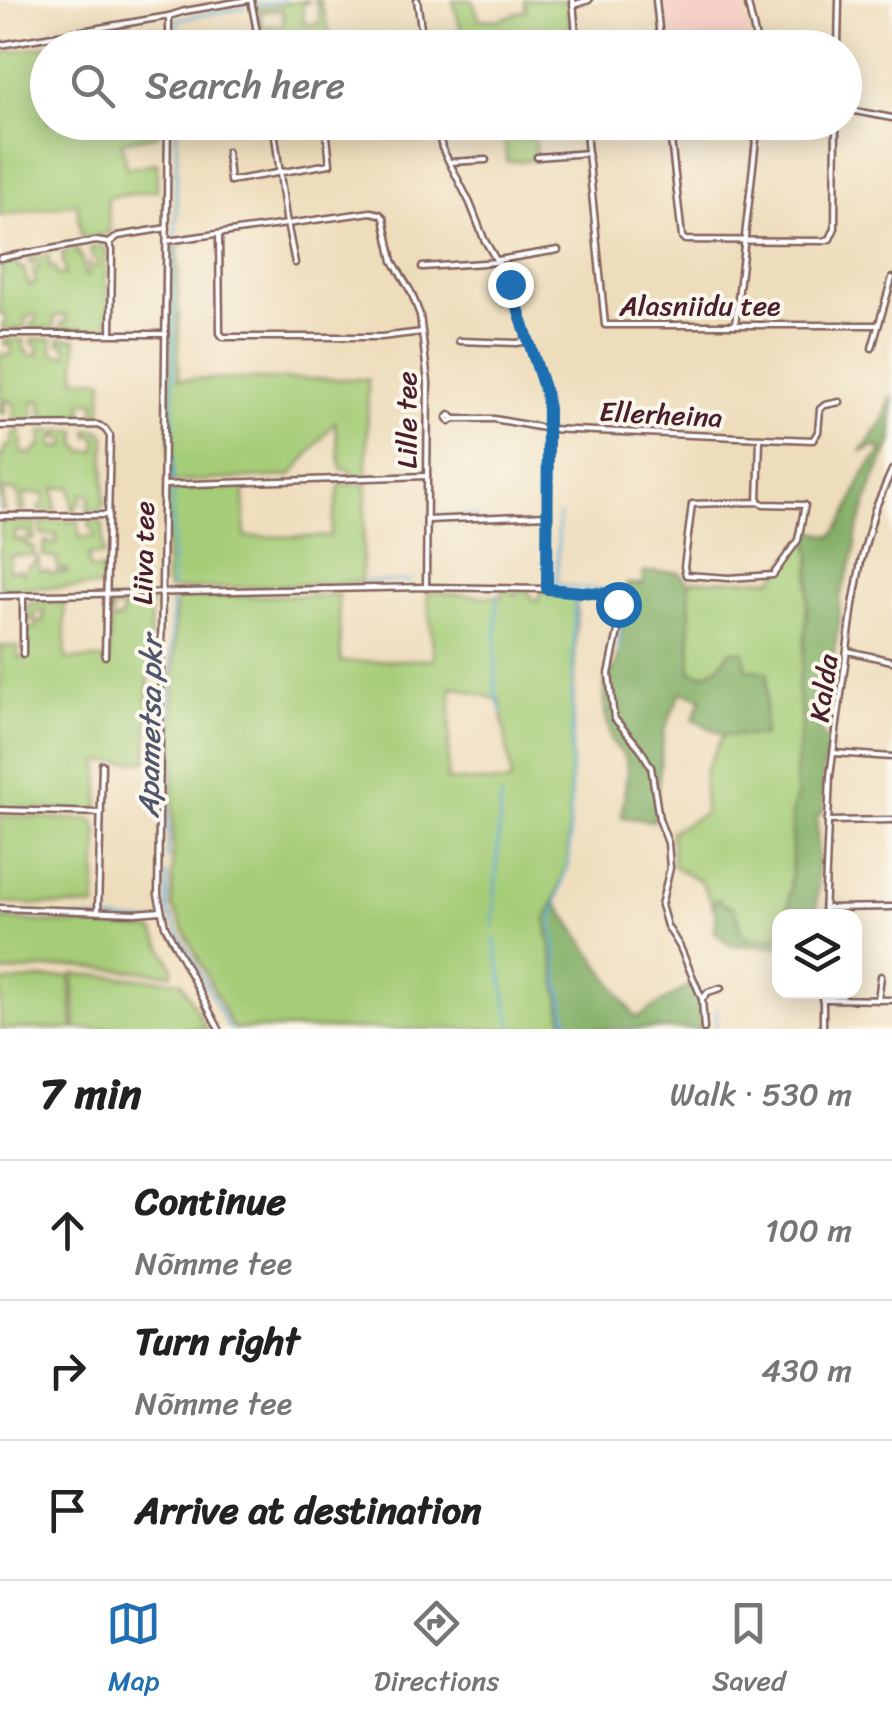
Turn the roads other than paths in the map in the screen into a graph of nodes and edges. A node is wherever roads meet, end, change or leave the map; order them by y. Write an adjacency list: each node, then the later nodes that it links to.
1 (250, 0): 7 (street); 12 (street)
2 (417, 0): 13 (street)
3 (588, 0): 8 (street)
4 (656, 0): 15 (street)
5 (747, 0): 16 (street)
6 (839, 0): 17 (street)
7 (238, 1): 9 (street)
8 (573, 2): 14 (street)
9 (169, 16): 10 (street); 11 (street)
10 (87, 30)
11 (169, 30)
12 (256, 30)
13 (421, 30)
14 (576, 30)
15 (660, 30)
16 (754, 30)
17 (838, 30)
18 (30, 40): 19 (street)
19 (0, 45)
20 (862, 112): 21 (street)
21 (892, 118)
22 (168, 140): 37 (street, Liiva tee)
23 (276, 140): 35 (street)
24 (328, 140): 35 (street)
25 (440, 140): 34 (street)
26 (587, 140): 31 (street, Alasniidu tee)
27 (671, 140): 40 (street)
28 (756, 140): 40 (street)
29 (836, 140): 40 (street)
30 (226, 152): 35 (street)
31 (588, 153): 32 (street); 48 (street, Alasniidu tee)
32 (536, 156)
33 (486, 160): 34 (street)
34 (450, 162): 44 (street)
35 (281, 171): 36 (street)
36 (288, 224): 38 (street, Lille tee); 45 (street); 50 (street, Lille tee)
37 (168, 228): 39 (street, Liiva tee); 41 (street)
38 (219, 234): 39 (street, Lille tee); 50 (street)
39 (167, 241): 53 (street, Liiva tee)
40 (744, 242): 48 (street)
41 (108, 243): 43 (street); 51 (street)
42 (558, 250): 44 (street)
43 (0, 258)
44 (498, 261): 46 (street); 54 (street)
45 (295, 263)
46 (422, 267)
47 (892, 278): 49 (street)
48 (736, 325): 49 (street, Alasniidu tee)
49 (877, 326): 56 (street)
50 (422, 332): 63 (street, Lille tee)
51 (111, 333): 52 (street); 53 (street)
52 (0, 334)
53 (166, 334): 64 (street, Liiva tee)
54 (528, 341): 55 (street); 60 (street)
55 (459, 342)
56 (872, 348)
57 (840, 402): 61 (street, Ellerheina)
58 (454, 419): 60 (street, Ellerheina)
59 (0, 426): 66 (street)
60 (549, 430): 61 (street, Ellerheina); 67 (street)
61 (760, 438): 65 (street)
62 (892, 470): 76 (street, Kalda)
63 (427, 476): 64 (street); 69 (street, Lille tee)
64 (164, 485): 72 (street, Liiva tee)
65 (758, 502): 65 (street)
66 (109, 515): 68 (street); 73 (street)
67 (547, 515): 69 (street); 71 (street)
68 (0, 516)
69 (426, 520): 70 (street, Lille tee)
70 (426, 587): 71 (street); 72 (street)
71 (547, 589): 94 (street)
72 (163, 593): 73 (street); 90 (street, Liiva tee)
73 (106, 594): 75 (street); 78 (street)
74 (0, 596): 75 (street)
75 (23, 596): 77 (street)
76 (848, 651): 79 (street); 80 (street, Kalda)
77 (22, 654)
78 (104, 656)
79 (892, 662)
80 (834, 753): 81 (street); 86 (street, Kalda)
81 (892, 758)
82 (102, 764): 84 (street)
83 (0, 810): 84 (street)
84 (101, 813): 91 (street)
85 (892, 820): 86 (street)
86 (828, 821): 88 (street, Kalda)
87 (0, 908): 91 (street)
88 (824, 908): 89 (street)
89 (892, 908)
90 (161, 911): 91 (street); 99 (street, Liiva tee)
91 (98, 912)
92 (881, 976): 97 (street)
93 (721, 988): 94 (street)
94 (702, 999): 100 (street)
95 (823, 999): 101 (street)
96 (862, 999): 97 (street)
97 (878, 1000): 98 (street)
98 (892, 1000)
99 (219, 1029)
100 (704, 1029)
101 (823, 1029)

